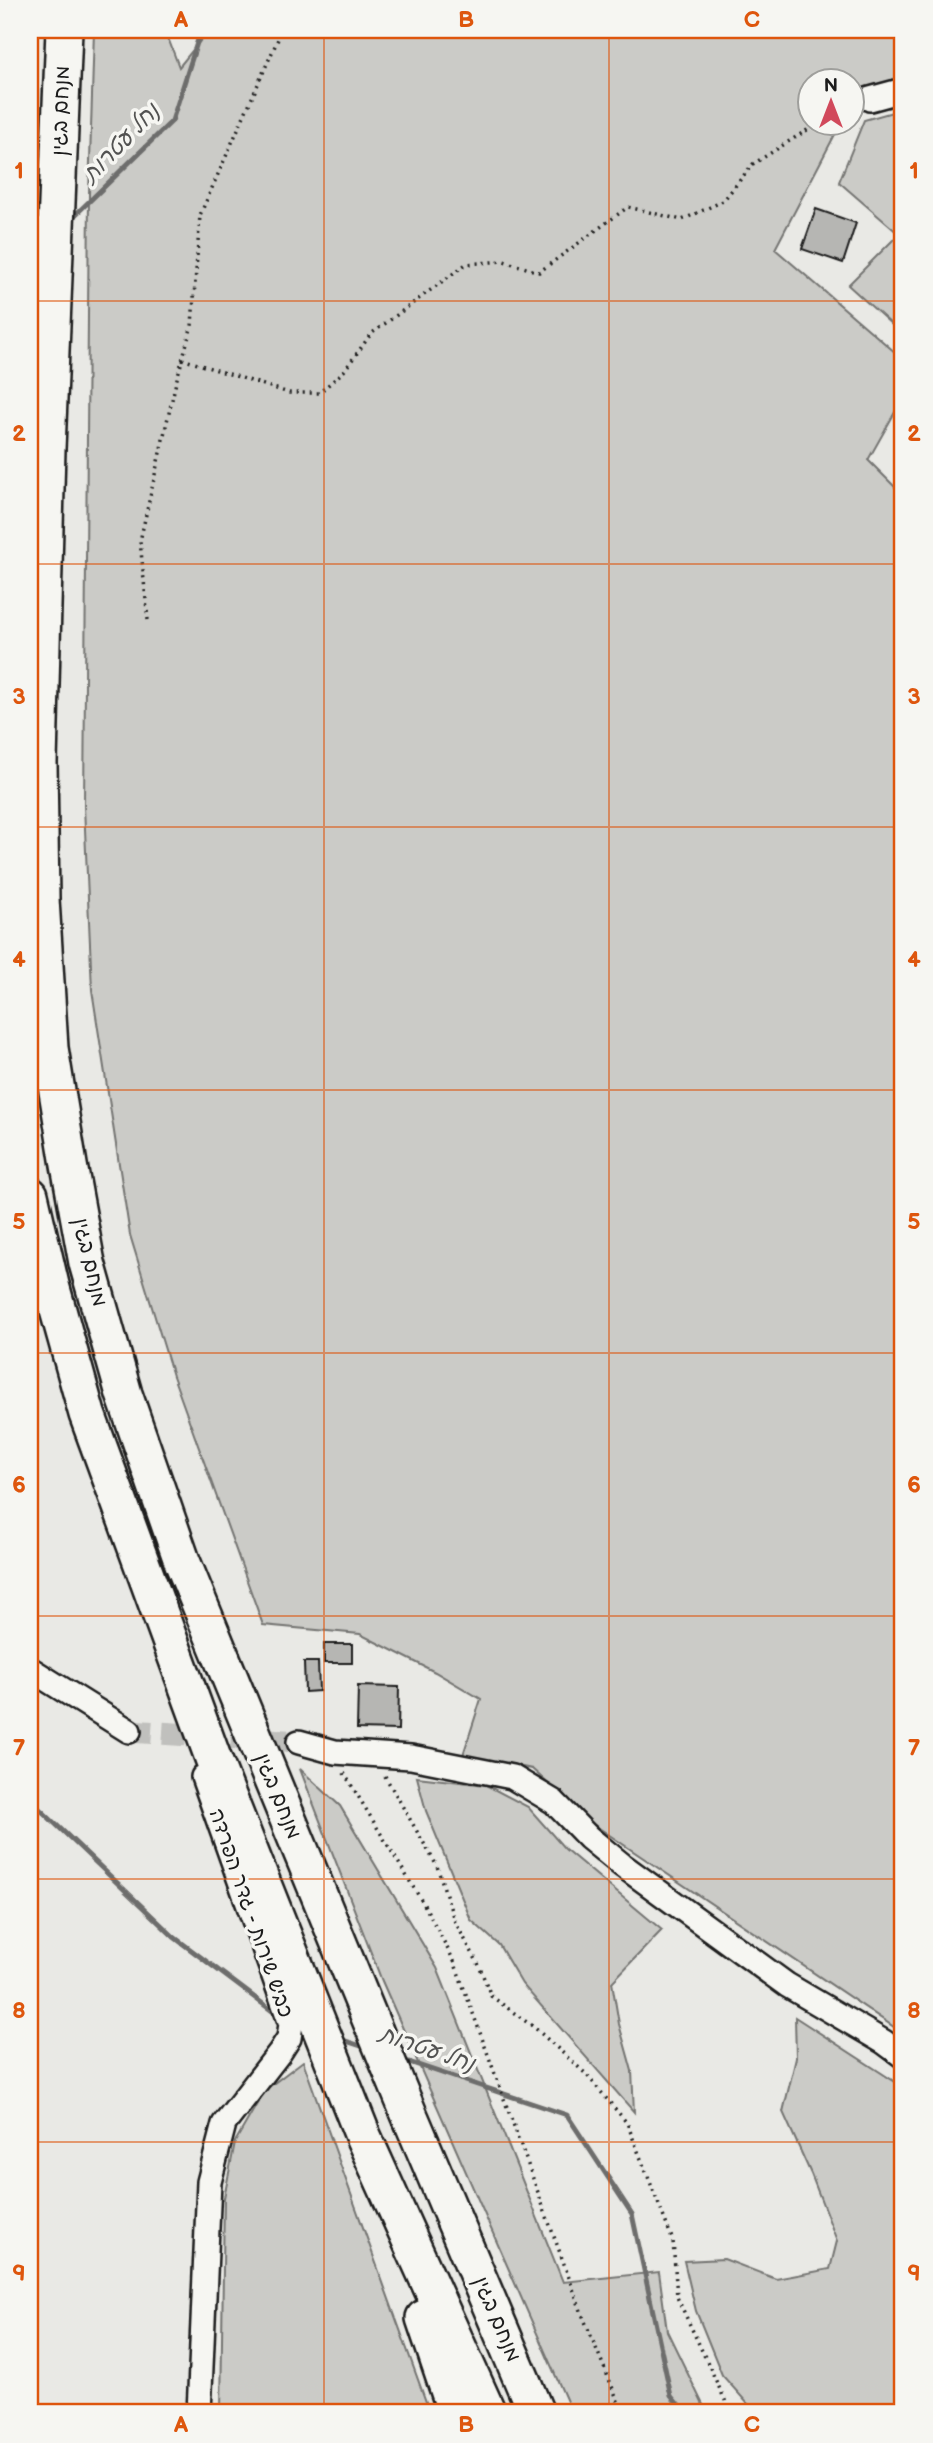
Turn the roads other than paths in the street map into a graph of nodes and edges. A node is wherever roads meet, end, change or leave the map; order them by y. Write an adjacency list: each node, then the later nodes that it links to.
1 (64, 30): 14 (highway, מנחם בגין)
2 (903, 90): 3 (street)
3 (870, 99)
4 (30, 1195): 10 (highway, מנחם בגין)
5 (30, 1669): 7 (street)
6 (185, 1729): 11 (street, כביש שירות - גדר הפרדה)
7 (129, 1731)
8 (299, 1742): 9 (street)
9 (903, 2056)
10 (363, 2136): 12 (highway); 13 (highway, מנחם בגין)
11 (199, 2413)
12 (457, 2413)
13 (488, 2413)
14 (538, 2413)

